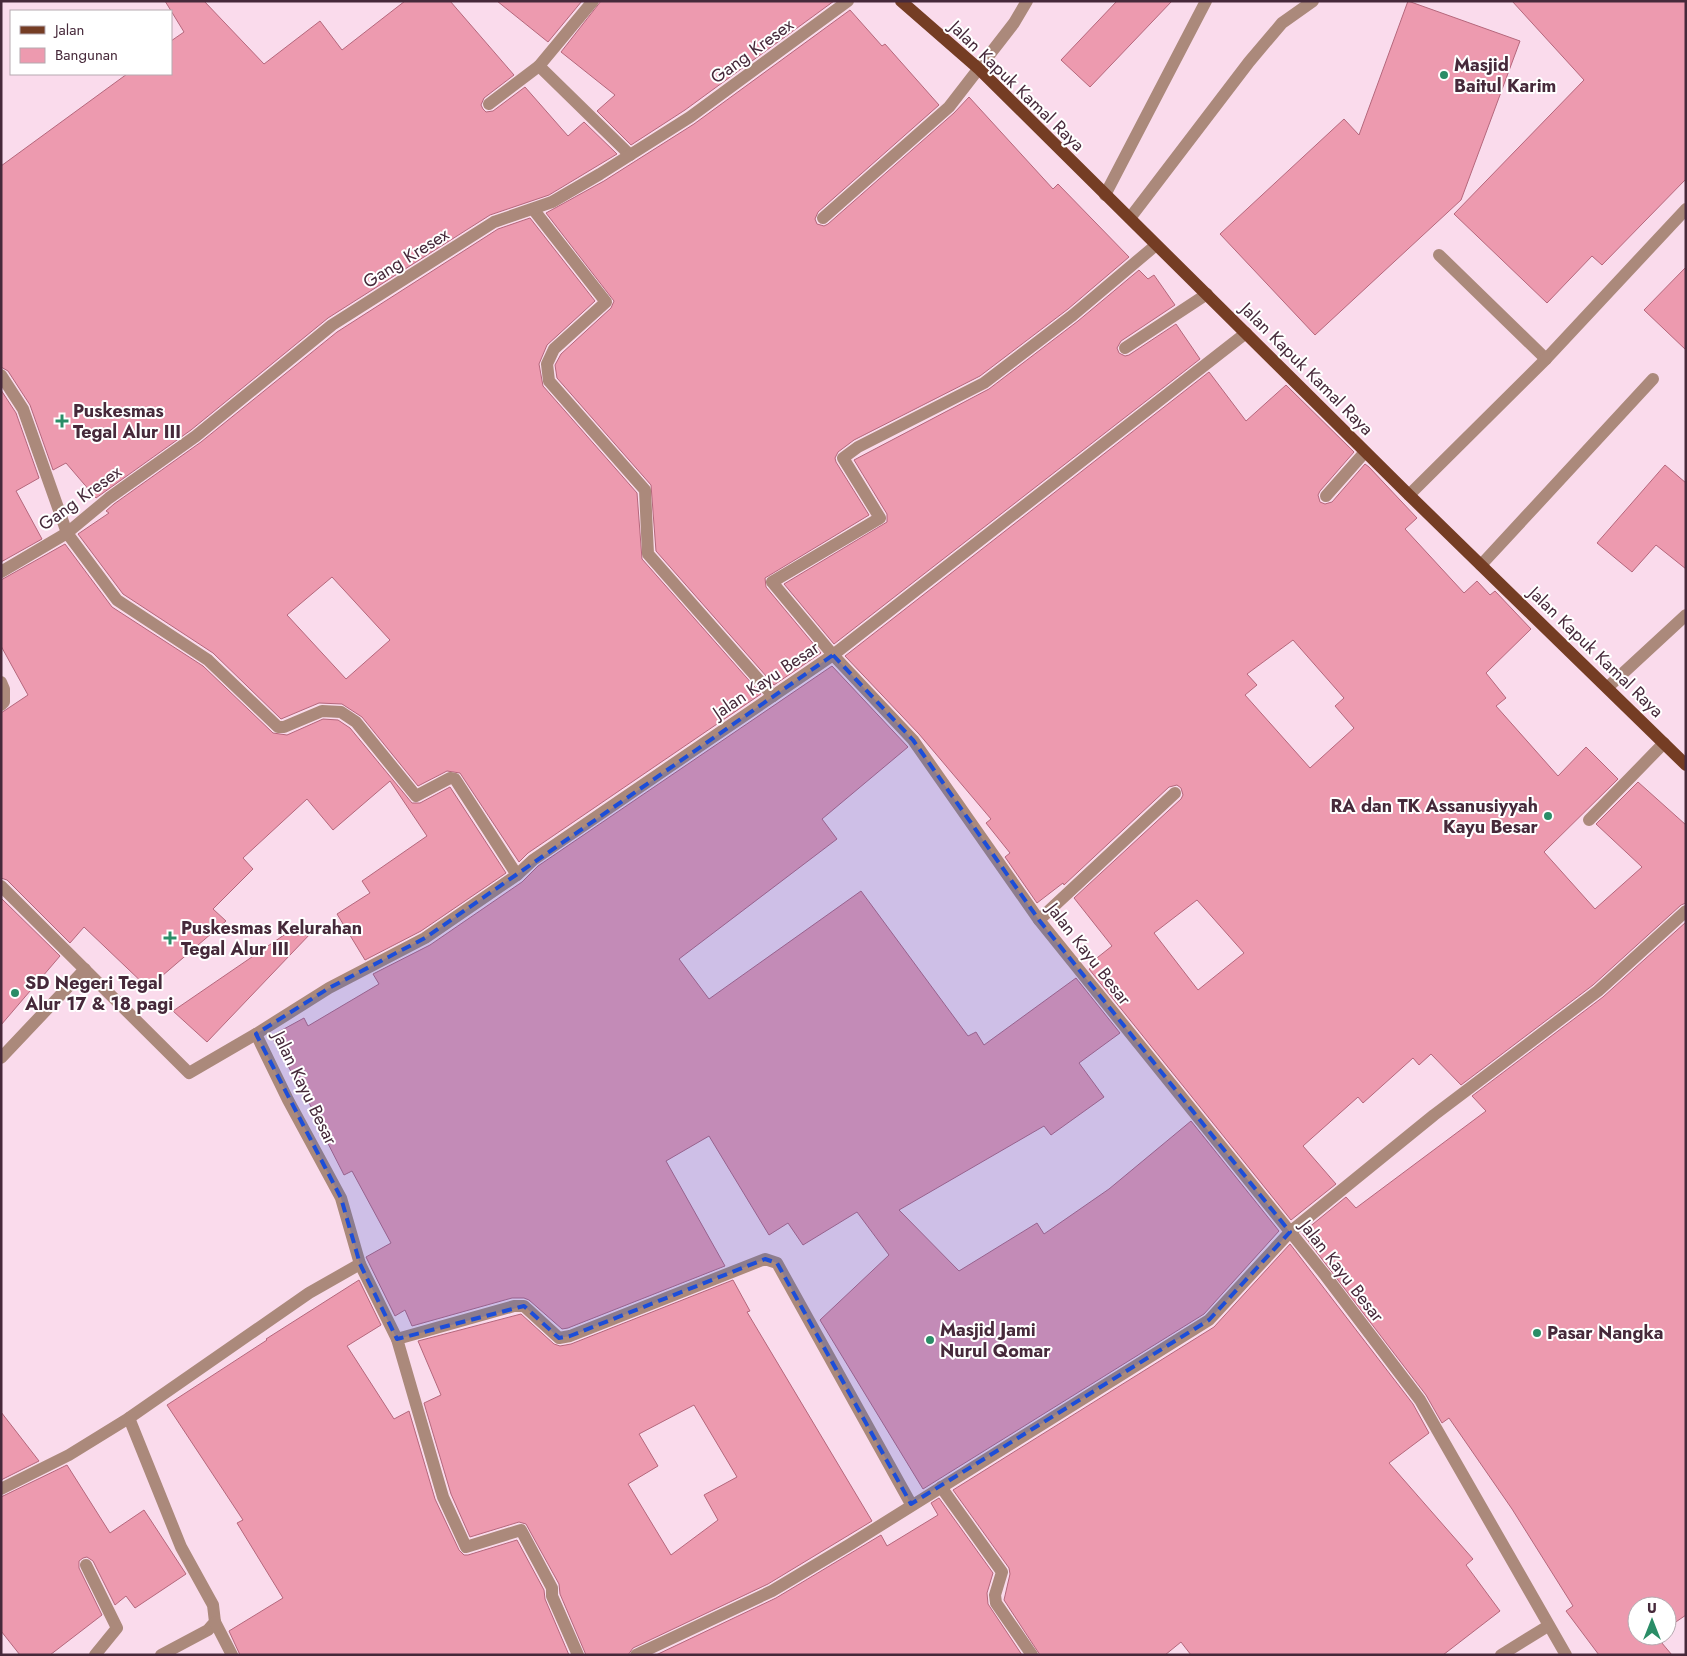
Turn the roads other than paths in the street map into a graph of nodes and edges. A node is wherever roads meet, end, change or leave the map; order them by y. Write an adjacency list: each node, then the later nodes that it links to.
1 (593, 1): 7 (street)
2 (848, 1): 10 (street, Gang Kresex)
3 (901, 1): 8 (main road, Jalan Kapuk Kamal Raya)
4 (1027, 1): 8 (street)
5 (1206, 1): 11 (street)
6 (1313, 1): 15 (street)
7 (539, 66): 9 (street); 10 (street)
8 (979, 69): 11 (main road, Jalan Kapuk Kamal Raya); 14 (street)
9 (490, 104)
10 (630, 155): 12 (street, Gang Kresex)
11 (1104, 195): 15 (main road, Jalan Kapuk Kamal Raya)
12 (533, 209): 27 (street, Gang Kresex); 34 (street)
13 (1686, 209): 21 (street)
14 (824, 218)
15 (1130, 218): 16 (main road, Jalan Kapuk Kamal Raya)
16 (1156, 245): 18 (main road, Jalan Kapuk Kamal Raya); 31 (street)
17 (1439, 255): 21 (street)
18 (1207, 294): 19 (main road, Jalan Kapuk Kamal Raya); 20 (street)
19 (1246, 333): 24 (main road, Jalan Kapuk Kamal Raya); 31 (street)
20 (1125, 348)
21 (1546, 359): 25 (street)
22 (1, 375): 27 (street)
23 (1653, 379): 28 (street)
24 (1365, 452): 25 (main road, Jalan Kapuk Kamal Raya); 26 (street)
25 (1409, 495): 28 (main road, Jalan Kapuk Kamal Raya)
26 (1326, 496)
27 (67, 532): 29 (street, Gang Kresex); 40 (street)
28 (1481, 565): 33 (main road, Jalan Kapuk Kamal Raya)
29 (1, 572)
30 (1686, 615): 33 (street)
31 (834, 654): 34 (street, Jalan Kayu Besar); 43 (street, Jalan Kayu Besar)
32 (1, 682): 35 (street)
33 (1608, 687): 36 (main road, Jalan Kapuk Kamal Raya)
34 (773, 696): 40 (street, Jalan Kayu Besar)
35 (1, 705)
36 (1664, 743): 37 (main road, Jalan Kapuk Kamal Raya); 39 (street)
37 (1686, 764)
38 (1175, 793): 43 (street)
39 (1589, 820)
40 (517, 875): 45 (street, Jalan Kayu Besar)
41 (1, 886): 44 (street)
42 (1686, 911): 47 (street)
43 (1039, 920): 47 (street, Jalan Kayu Besar)
44 (85, 969): 45 (street); 46 (street)
45 (256, 1034): 48 (street, Jalan Kayu Besar)
46 (1, 1058)
47 (1290, 1232): 51 (street); 56 (street, Jalan Kayu Besar)
48 (360, 1264): 49 (street, Jalan Kayu Besar); 50 (street)
49 (397, 1339): 53 (street); 60 (street, Jalan Kayu Besar)
50 (129, 1418): 52 (street); 55 (street)
51 (941, 1487): 53 (street); 62 (street)
52 (1, 1489)
53 (911, 1504): 61 (street)
54 (86, 1565): 57 (street)
55 (215, 1622): 58 (street); 59 (street)
56 (1548, 1626): 63 (street); 64 (street, Jalan Kayu Besar)
57 (95, 1655)
58 (161, 1655)
59 (232, 1655)
60 (578, 1655)
61 (636, 1655)
62 (1032, 1655)
63 (1501, 1655)
64 (1566, 1655)

